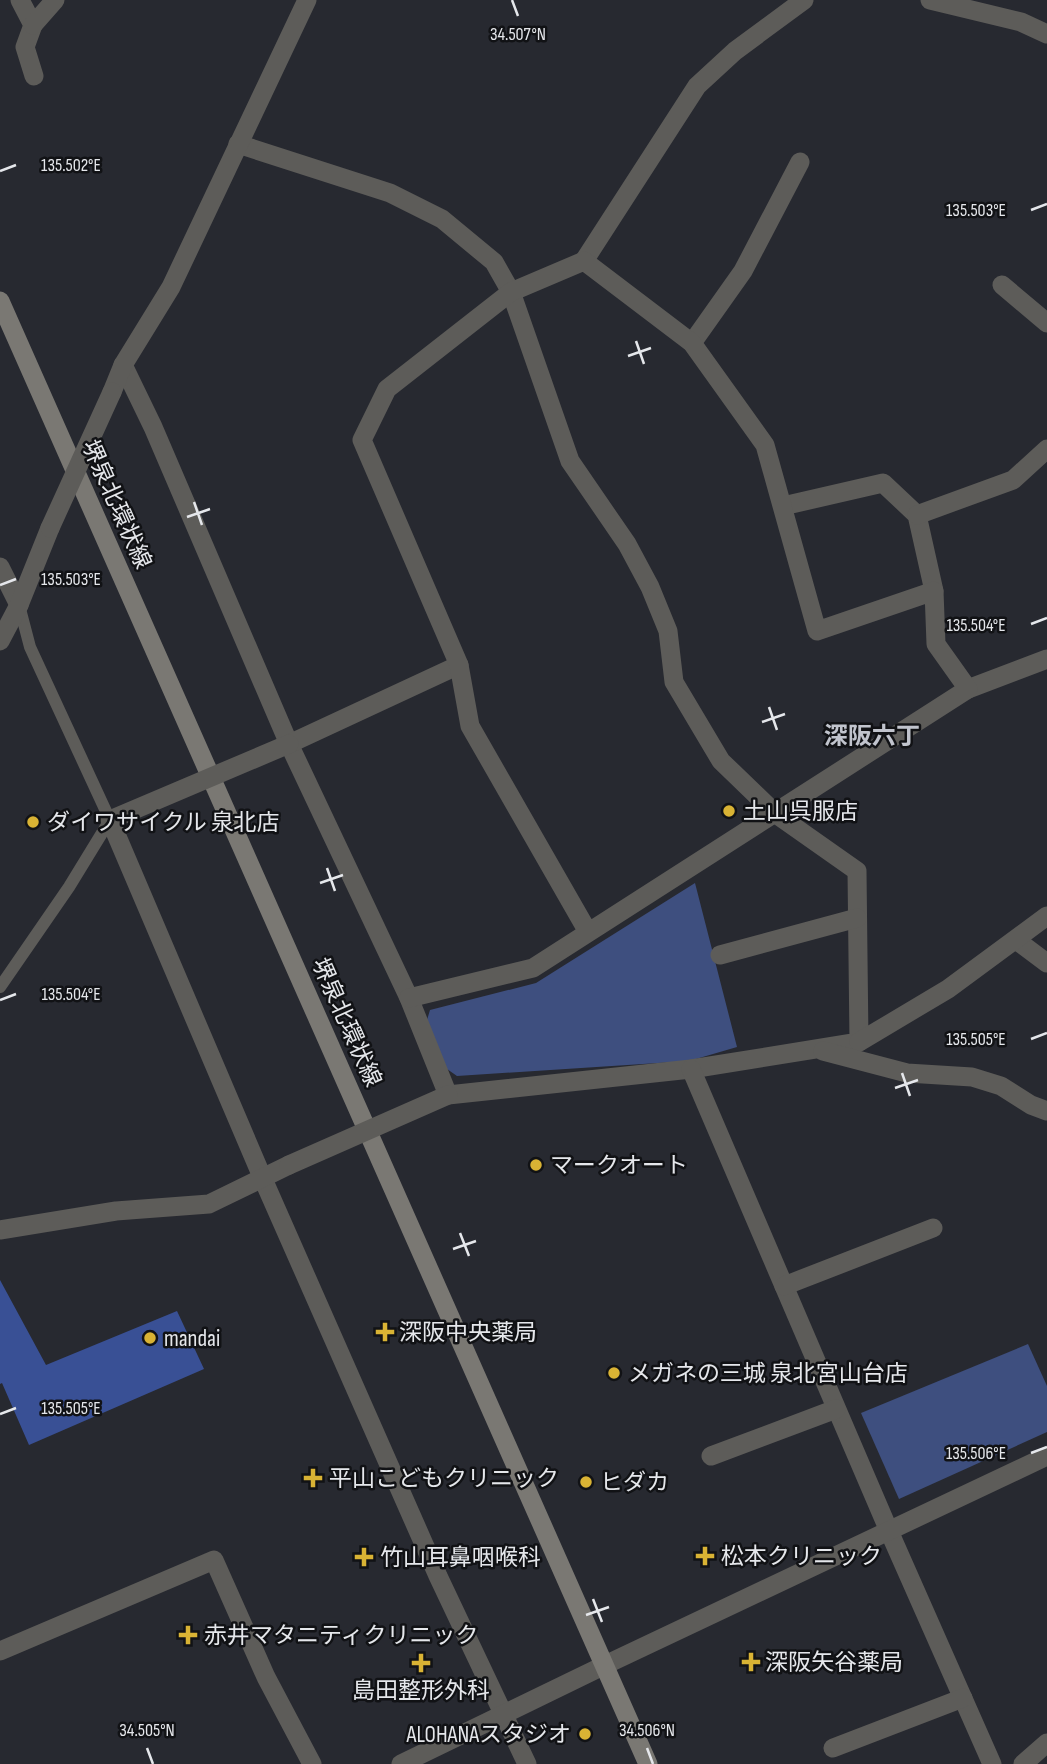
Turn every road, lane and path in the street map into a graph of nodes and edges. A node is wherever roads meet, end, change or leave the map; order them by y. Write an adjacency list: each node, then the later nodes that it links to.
1 (20, 0): 6 (street)
2 (55, 0): 6 (street)
3 (307, 0): 9 (street)
4 (804, 0): 11 (street)
5 (930, 0): 7 (street)
6 (33, 24): 8 (street)
7 (1047, 34)
8 (34, 76)
9 (238, 144): 13 (street); 17 (street)
10 (800, 162): 16 (street)
11 (584, 261): 13 (street); 16 (street)
12 (1002, 285): 15 (street)
13 (511, 292): 26 (street); 29 (street)
14 (0, 301): 53 (main road, 堺泉北環状線)
15 (1047, 323)
16 (692, 343): 19 (street)
17 (123, 365): 23 (street, bridge); 28 (street)
18 (1044, 457): 20 (street)
19 (783, 506): 20 (street); 22 (street)
20 (917, 515): 22 (street)
21 (0, 567): 23 (street)
22 (934, 591): 27 (street)
23 (19, 605): 24 (street); 30 (lane)
24 (0, 642)
25 (1047, 659): 27 (street)
26 (459, 665): 28 (street); 33 (street)
27 (968, 689): 29 (street)
28 (289, 744): 30 (street, bridge); 38 (street)
29 (776, 814): 32 (street); 33 (street)
30 (110, 820): 37 (lane); 44 (street)
31 (1047, 916): 34 (street)
32 (857, 918): 35 (street); 39 (street)
33 (588, 932): 38 (street)
34 (1016, 940): 36 (street); 39 (street)
35 (720, 956)
36 (1047, 962)
37 (0, 987)
38 (409, 998): 42 (street)
39 (859, 1042): 40 (street)
40 (815, 1049): 41 (street); 43 (street)
41 (691, 1069): 42 (street); 47 (street)
42 (448, 1095): 44 (street, bridge)
43 (1047, 1111)
44 (263, 1179): 46 (street); 55 (street)
45 (933, 1228): 47 (street)
46 (0, 1230)
47 (784, 1286): 48 (street)
48 (836, 1409): 49 (street); 51 (street)
49 (711, 1456)
50 (1047, 1456): 51 (street)
51 (889, 1531): 53 (street); 54 (street)
52 (0, 1651): 58 (street)
53 (605, 1665): 55 (street); 61 (main road, 堺泉北環状線)
54 (963, 1698): 57 (street); 62 (street)
55 (506, 1715): 59 (street); 60 (street)
56 (1047, 1743): 63 (street)
57 (833, 1748)
58 (312, 1764)
59 (401, 1764)
60 (527, 1764)
61 (648, 1764)
62 (992, 1764)
63 (1023, 1764)

